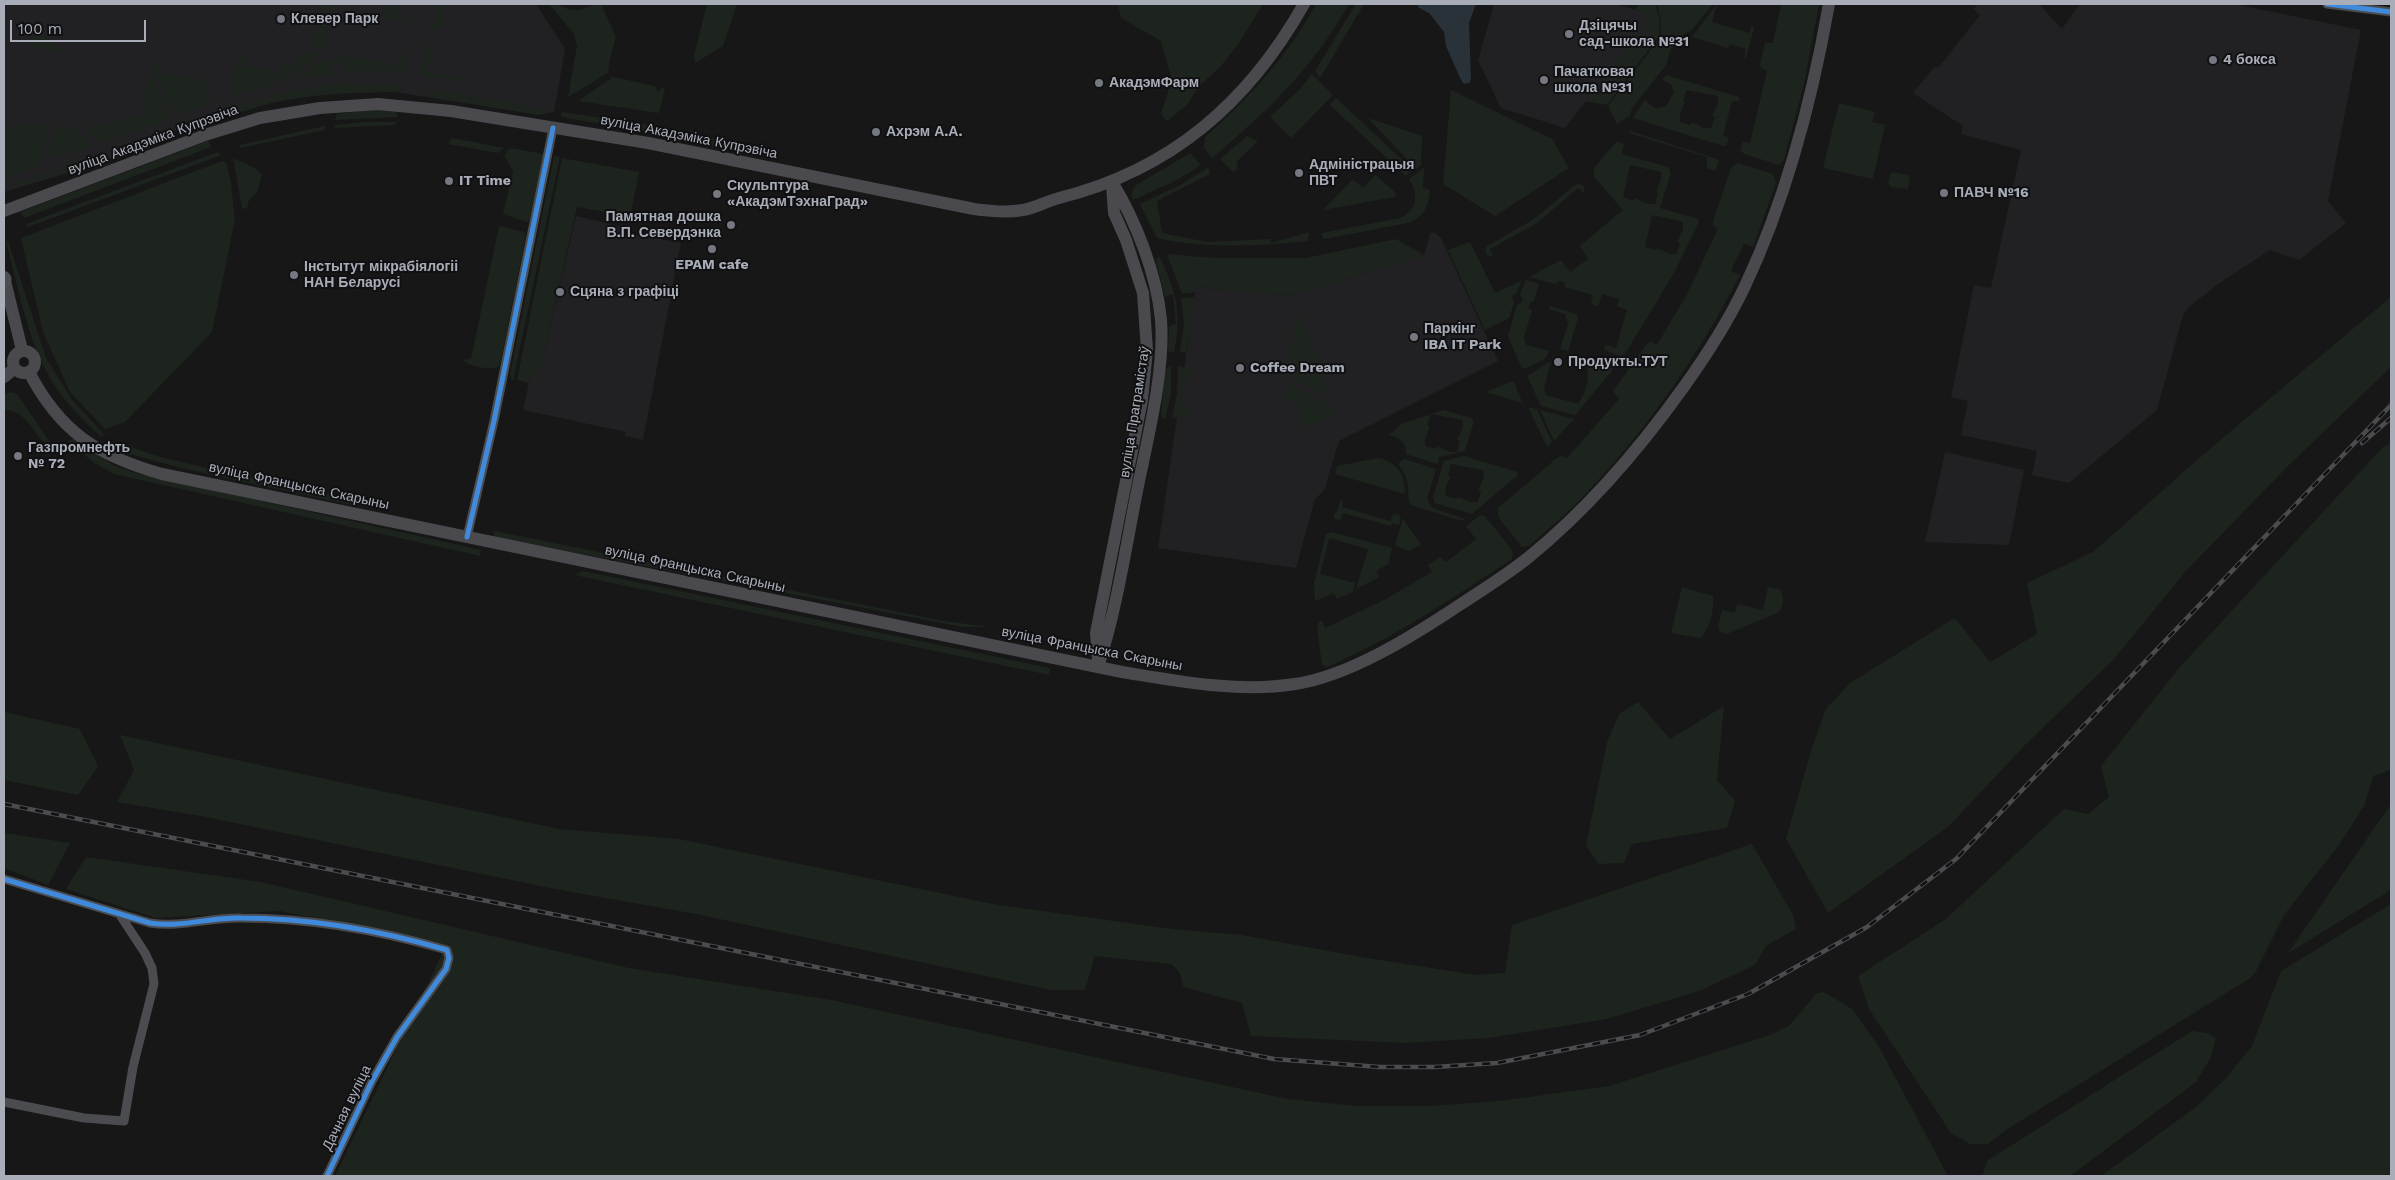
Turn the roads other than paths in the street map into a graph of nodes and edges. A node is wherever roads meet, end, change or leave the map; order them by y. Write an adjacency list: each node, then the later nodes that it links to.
1 (1304, 4): 6 (main road, вуліца Акадэміка Купрэвіча)
2 (1829, 4): 14 (main road, вуліца Францыска Скарыны)
3 (2327, 4): 4 (street)
4 (2391, 12)
5 (553, 128): 6 (main road, вуліца Акадэміка Купрэвіча); 7 (main road, вуліца Акадэміка Купрэвіча); 13 (street)
6 (1112, 182): 14 (main road, вуліца Праграмістаў)
7 (4, 211)
8 (4, 279): 9 (main road)
9 (22, 350): 10 (main road); 11 (main road)
10 (15, 368): 11 (main road); 12 (main road)
11 (29, 372): 13 (main road, вуліца Францыска Скарыны)
12 (4, 377)
13 (467, 537): 14 (main road, вуліца Францыска Скарыны)
14 (1098, 667)
15 (4, 879): 16 (street)
16 (120, 915): 17 (street); 18 (street, Дачная вуліца)
17 (4, 1102)
18 (327, 1176)

